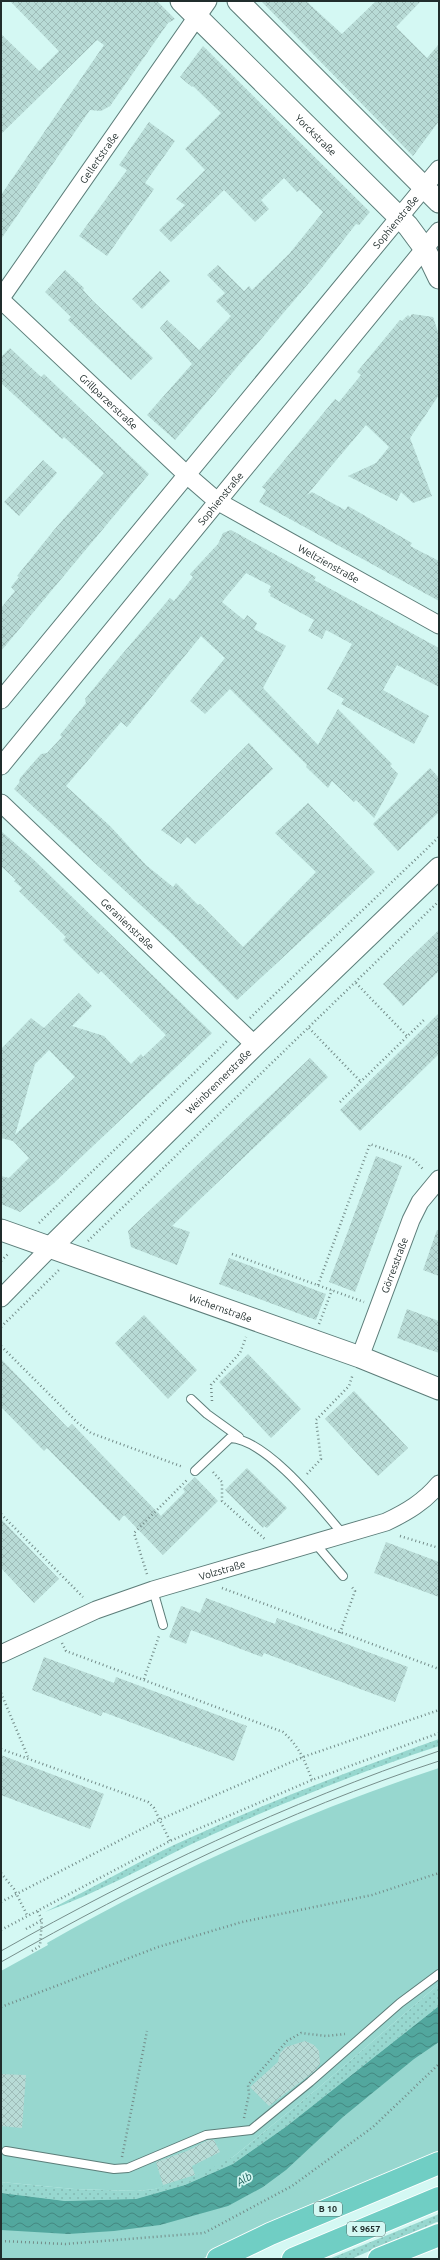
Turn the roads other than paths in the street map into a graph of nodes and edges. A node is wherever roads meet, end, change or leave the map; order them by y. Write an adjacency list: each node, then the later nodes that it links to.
1 (181, 1): 3 (street, Yorckstraße)
2 (238, 1): 5 (street)
3 (203, 9): 7 (street, Yorckstraße); 11 (street, Gellertstraße)
4 (439, 169): 5 (street, Sophienstraße)
5 (424, 187): 6 (street); 7 (street, Sophienstraße)
6 (439, 202)
7 (399, 218): 9 (street, Yorckstraße); 12 (street, Sophienstraße)
8 (439, 231): 9 (street, Sophienstraße)
9 (425, 249): 10 (street, Yorckstraße); 13 (street, Sophienstraße)
10 (439, 278)
11 (1, 299): 12 (street, Grillparzerstraße)
12 (187, 475): 13 (street, Grillparzerstraße); 15 (street, Sophienstraße)
13 (217, 501): 14 (street, Weltzienstraße); 16 (street, Sophienstraße)
14 (439, 625)
15 (1, 700)
16 (1, 766)
17 (1, 803): 19 (street, Geranienstraße)
18 (439, 868): 19 (street, Weinbrennerstraße)
19 (255, 1045): 22 (street, Weinbrennerstraße)
20 (437, 1180): 24 (street, Görresstraße)
21 (1, 1230): 22 (street, Wichernstraße)
22 (50, 1248): 23 (street, Weinbrennerstraße); 24 (street, Wichernstraße)
23 (1, 1298)
24 (360, 1357): 25 (street, Wichernstraße)
25 (439, 1389)
26 (191, 1399): 27 (lane)
27 (240, 1438): 28 (lane); 30 (lane)
28 (195, 1471)
29 (439, 1484): 30 (street, Volzstraße)
30 (342, 1533): 31 (street, Volzstraße)
31 (313, 1541): 32 (lane); 33 (street, Volzstraße)
32 (343, 1576)
33 (153, 1590): 34 (lane); 35 (street, Volzstraße)
34 (163, 1625)
35 (1, 1654)
36 (439, 1974): 37 (lane)
37 (6, 2151)
38 (439, 2163): 41 (highway, B 10)
39 (439, 2198): 42 (highway, K 9657)
40 (439, 2234): 43 (highway)
41 (218, 2259)
42 (293, 2259)
43 (379, 2259)

